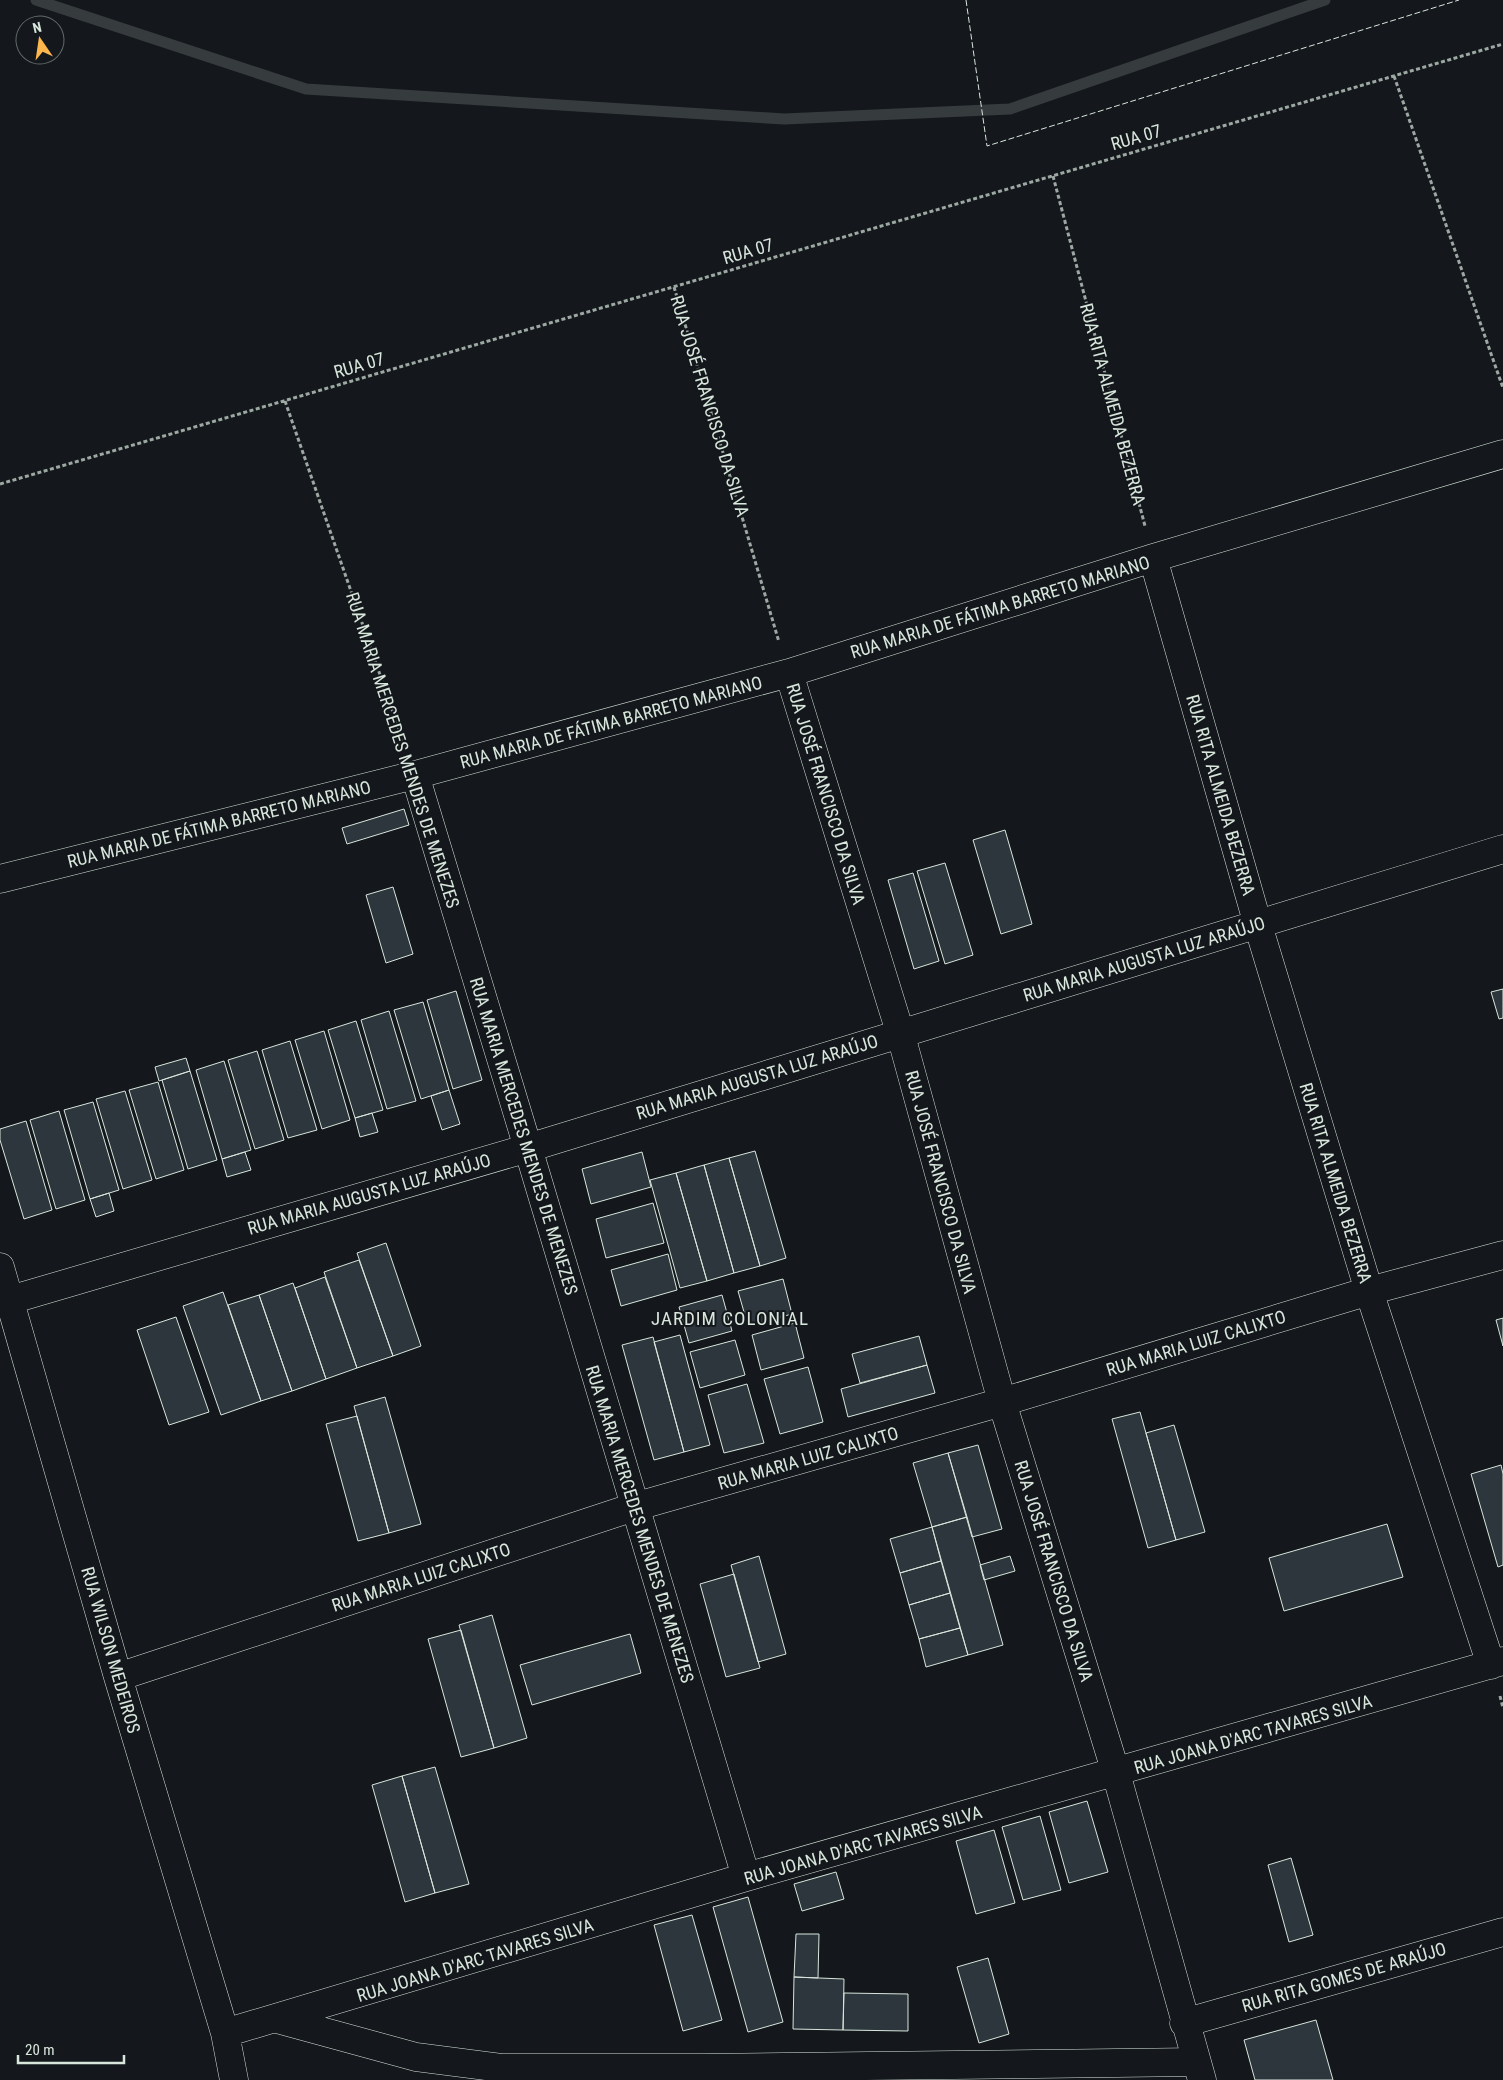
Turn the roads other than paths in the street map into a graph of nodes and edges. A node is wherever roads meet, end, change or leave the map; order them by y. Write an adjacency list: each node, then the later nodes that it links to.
1 (1503, 454): 2 (street, RUA MARIA DE FÁTIMA BARRETO MARIANO)
2 (1153, 558): 3 (street, RUA MARIA DE FÁTIMA BARRETO MARIANO); 7 (street, RUA RITA ALMEIDA BEZERRA)
3 (789, 673): 4 (street, RUA MARIA DE FÁTIMA BARRETO MARIANO); 8 (street, RUA JOSÉ FRANCISCO DA SILVA)
4 (415, 775): 6 (street, RUA MARIA DE FÁTIMA BARRETO MARIANO); 9 (street, RUA MARIA MERCEDES MENDES DE MENEZES)
5 (1503, 849): 7 (street, RUA MARIA AUGUSTA LUZ ARAÚJO)
6 (0, 879)
7 (1258, 925): 8 (street, RUA MARIA AUGUSTA LUZ ARAÚJO); 12 (street, RUA RITA ALMEIDA BEZERRA)
8 (900, 1032): 9 (street, RUA MARIA AUGUSTA LUZ ARAÚJO); 14 (street, RUA JOSÉ FRANCISCO DA SILVA)
9 (528, 1148): 13 (street, RUA MARIA AUGUSTA LUZ ARAÚJO); 15 (street, RUA MARIA MERCEDES MENDES DE MENEZES)
10 (1503, 1255): 12 (street, RUA MARIA LUIZ CALIXTO)
11 (0, 1267): 13 (street, RUA WILSON MEDEIROS)
12 (1369, 1290): 14 (street, RUA MARIA LUIZ CALIXTO); 16 (street, RUA RITA ALMEIDA BEZERRA)
13 (10, 1300): 17 (street, RUA WILSON MEDEIROS)
14 (1002, 1402): 15 (street, RUA MARIA LUIZ CALIXTO); 18 (street, RUA JOSÉ FRANCISCO DA SILVA)
15 (634, 1507): 17 (street, RUA MARIA LUIZ CALIXTO); 19 (street, RUA MARIA MERCEDES MENDES DE MENEZES)
16 (1497, 1663): 18 (street, RUA JOANA D'ARC TAVARES SILVA)
17 (118, 1677): 23 (street, RUA WILSON MEDEIROS)
18 (1116, 1773): 19 (street, RUA JOANA D'ARC TAVARES SILVA); 22 (street, RUA JOSÉ FRANCISCO DA SILVA)
19 (746, 1878): 21 (street, RUA JOANA D'ARC TAVARES SILVA)
20 (1503, 1932): 22 (street, RUA RITA GOMES DE ARAÚJO)
21 (277, 2020): 23 (street, RUA JOANA D'ARC TAVARES SILVA); 24 (street)
22 (1184, 2023): 24 (street, RUA JOSÉ FRANCISCO DA SILVA)
23 (225, 2033): 25 (street, RUA WILSON MEDEIROS)
24 (1199, 2071)
25 (234, 2080)

